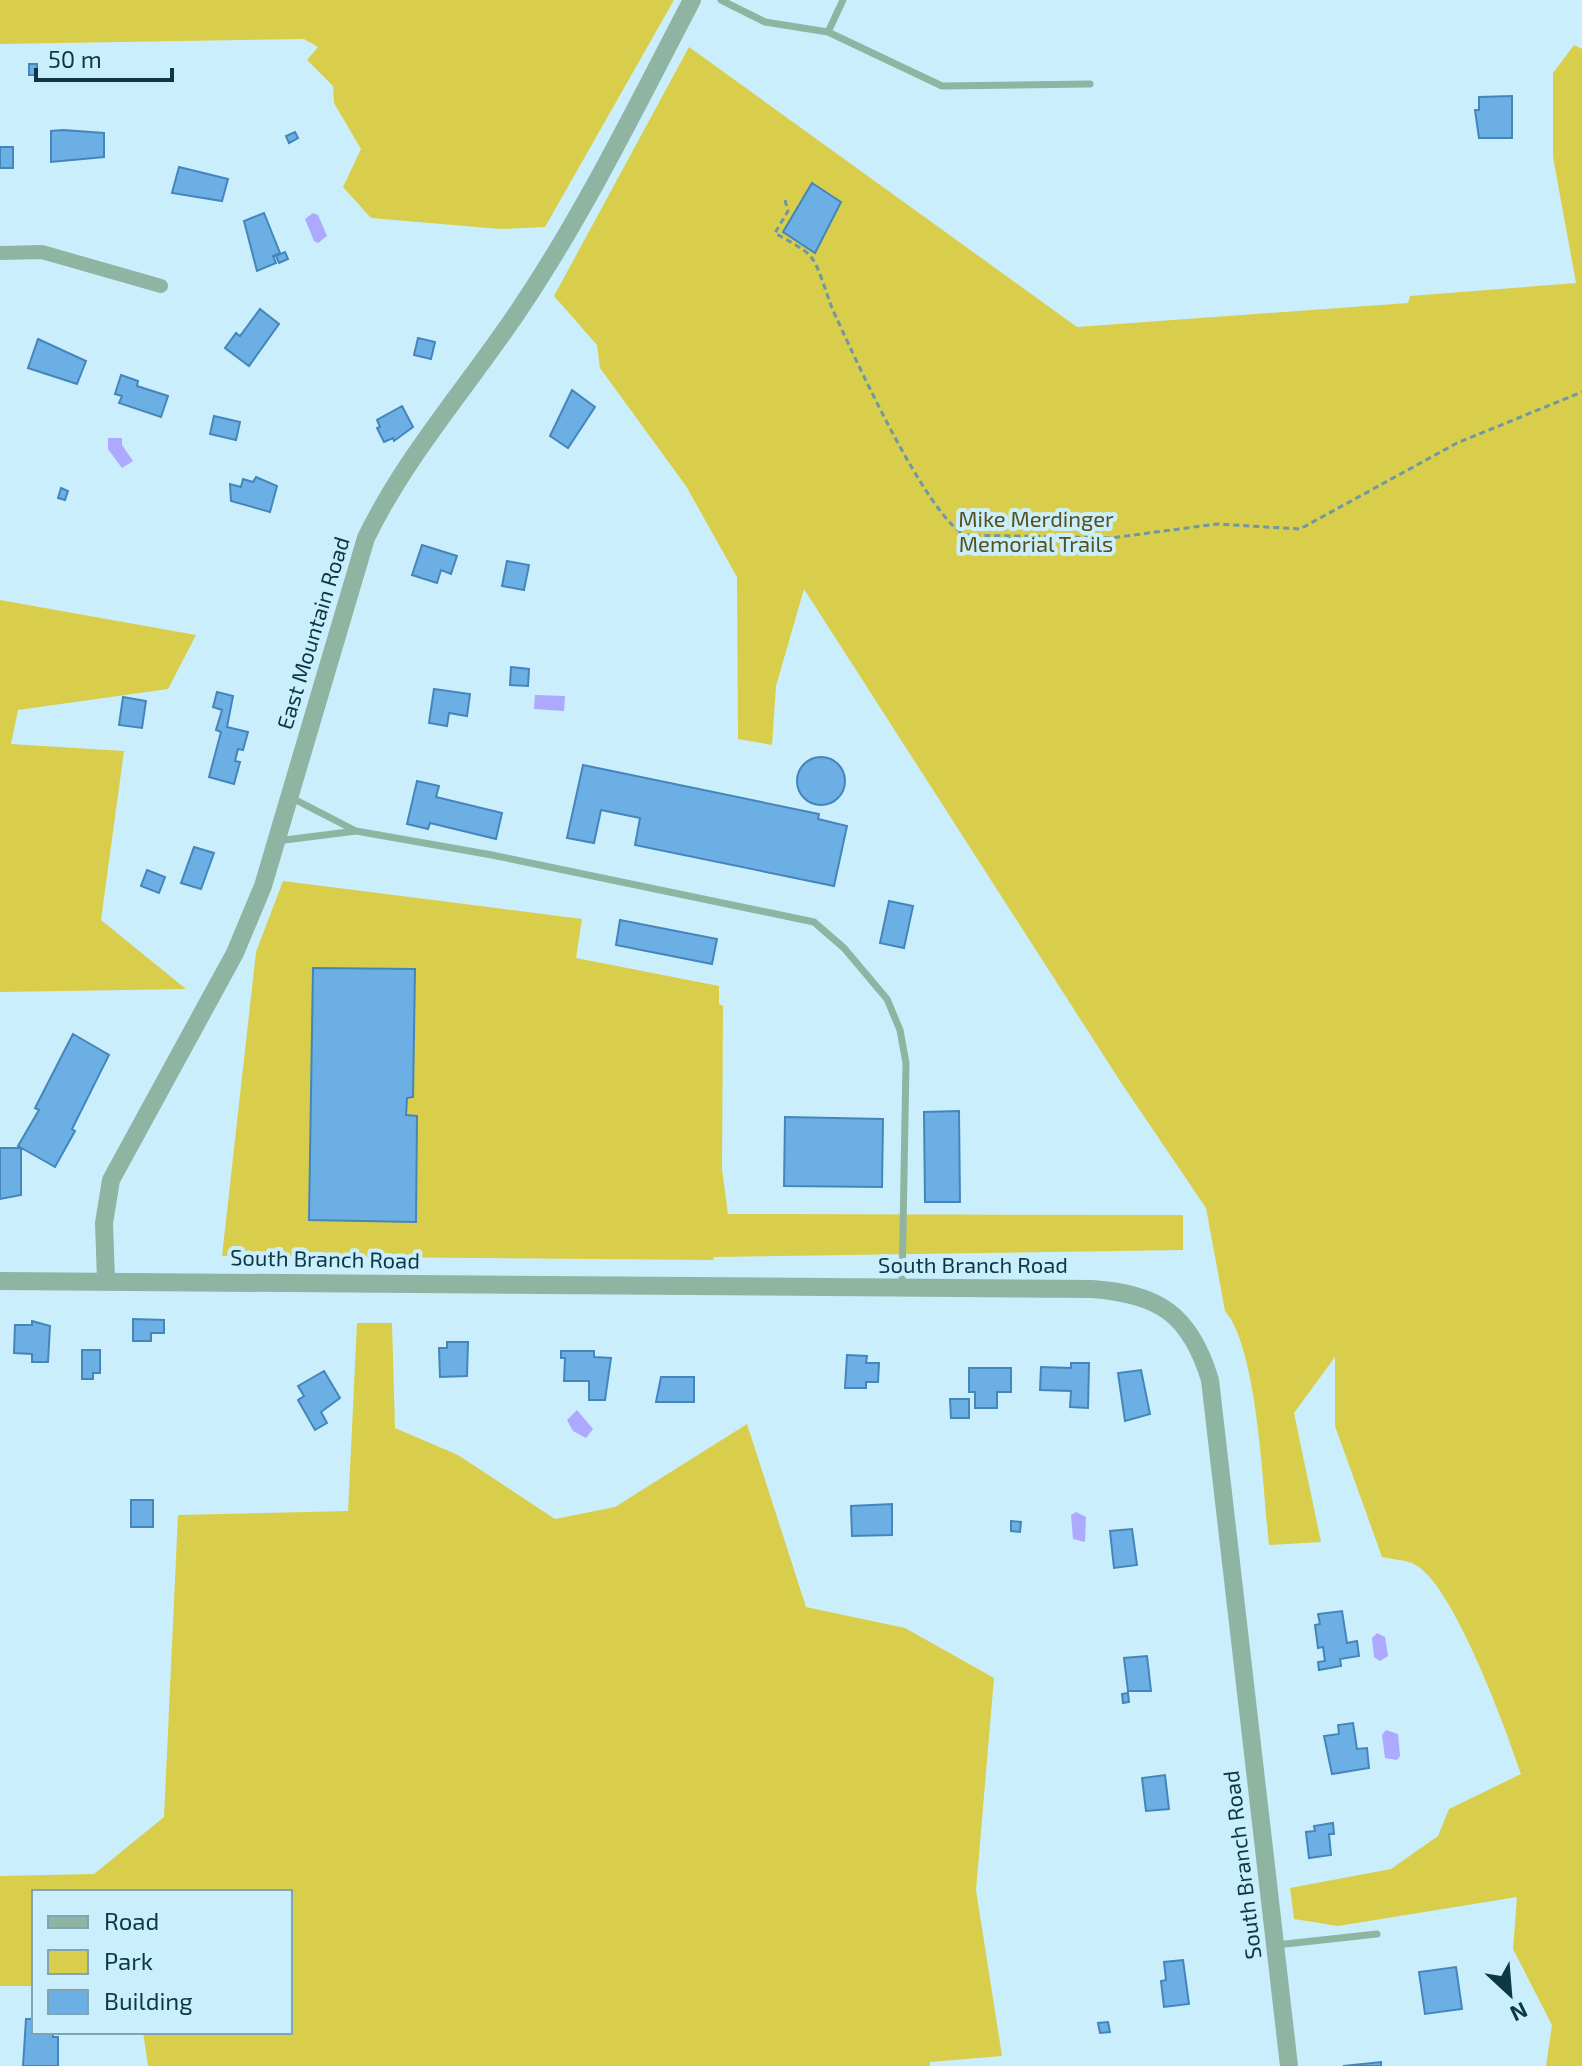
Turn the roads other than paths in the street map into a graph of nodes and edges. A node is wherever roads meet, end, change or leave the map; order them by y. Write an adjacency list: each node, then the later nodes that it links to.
1 (692, 0): 8 (street, East Mountain Road)
2 (721, 0): 4 (lane)
3 (843, 0): 4 (lane)
4 (828, 32): 5 (lane)
5 (1090, 84)
6 (0, 253): 7 (street)
7 (161, 286)
8 (289, 796): 9 (lane); 10 (street, East Mountain Road)
9 (356, 831): 10 (lane); 13 (lane)
10 (276, 841): 11 (street, East Mountain Road)
11 (106, 1280): 12 (street, South Branch Road); 13 (street, South Branch Road)
12 (0, 1281)
13 (902, 1289): 15 (street, South Branch Road)
14 (1377, 1934): 15 (lane)
15 (1275, 1945): 16 (street, South Branch Road)
16 (1289, 2066)

